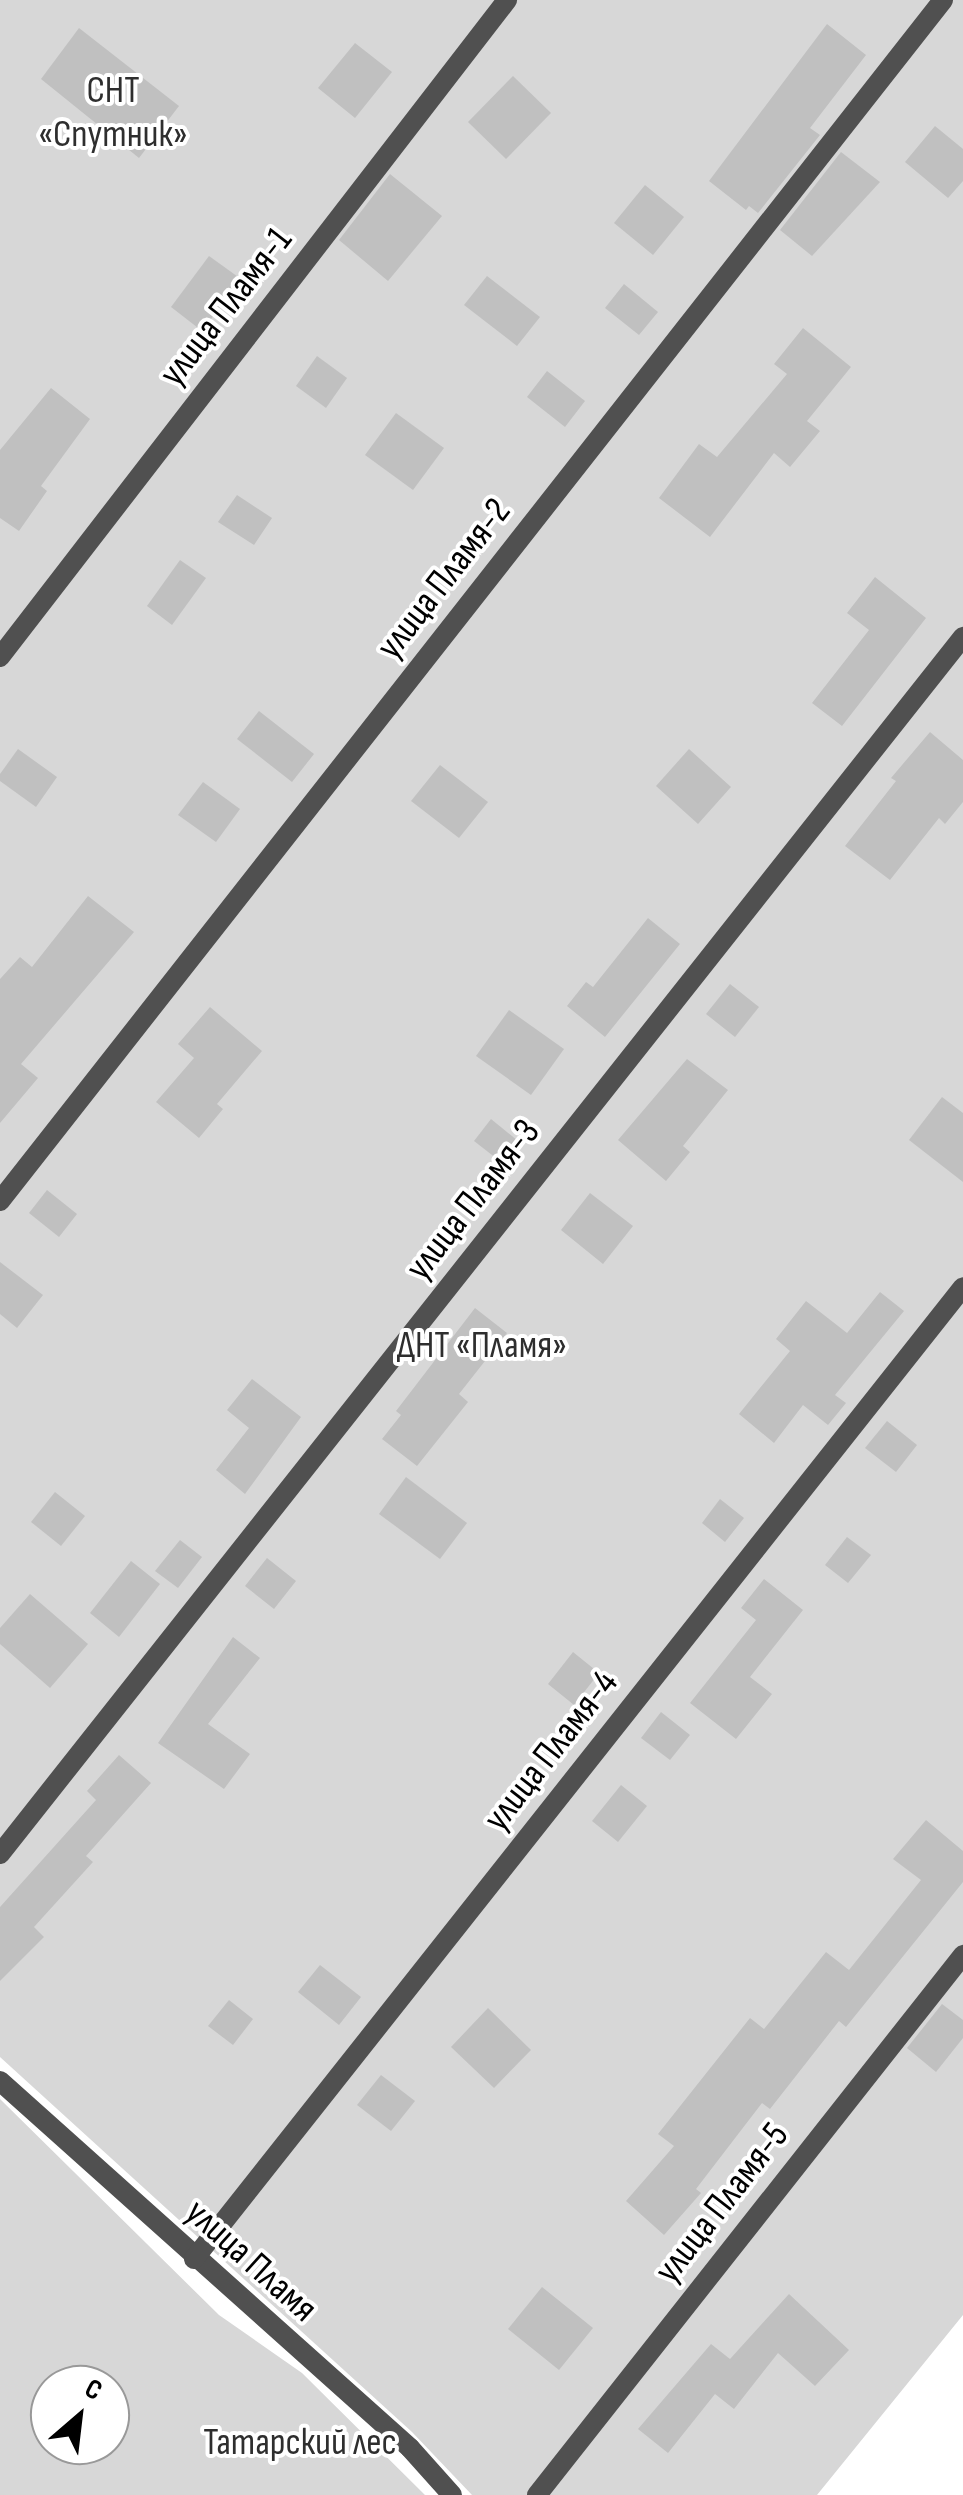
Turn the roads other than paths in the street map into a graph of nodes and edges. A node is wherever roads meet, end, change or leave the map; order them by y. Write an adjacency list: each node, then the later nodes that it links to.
1 (507, 0): 4 (street, улица Пламя-1)
2 (943, 0): 5 (street, улица Пламя-2)
3 (963, 637): 7 (street, улица Пламя-3)
4 (0, 657)
5 (0, 1201)
6 (963, 1287): 10 (street, улица Пламя-4)
7 (0, 1854)
8 (963, 1955): 12 (street, улица Пламя-5)
9 (0, 2081): 10 (street, улица Пламя)
10 (194, 2258): 11 (street, улица Пламя)
11 (452, 2495)
12 (537, 2495)

